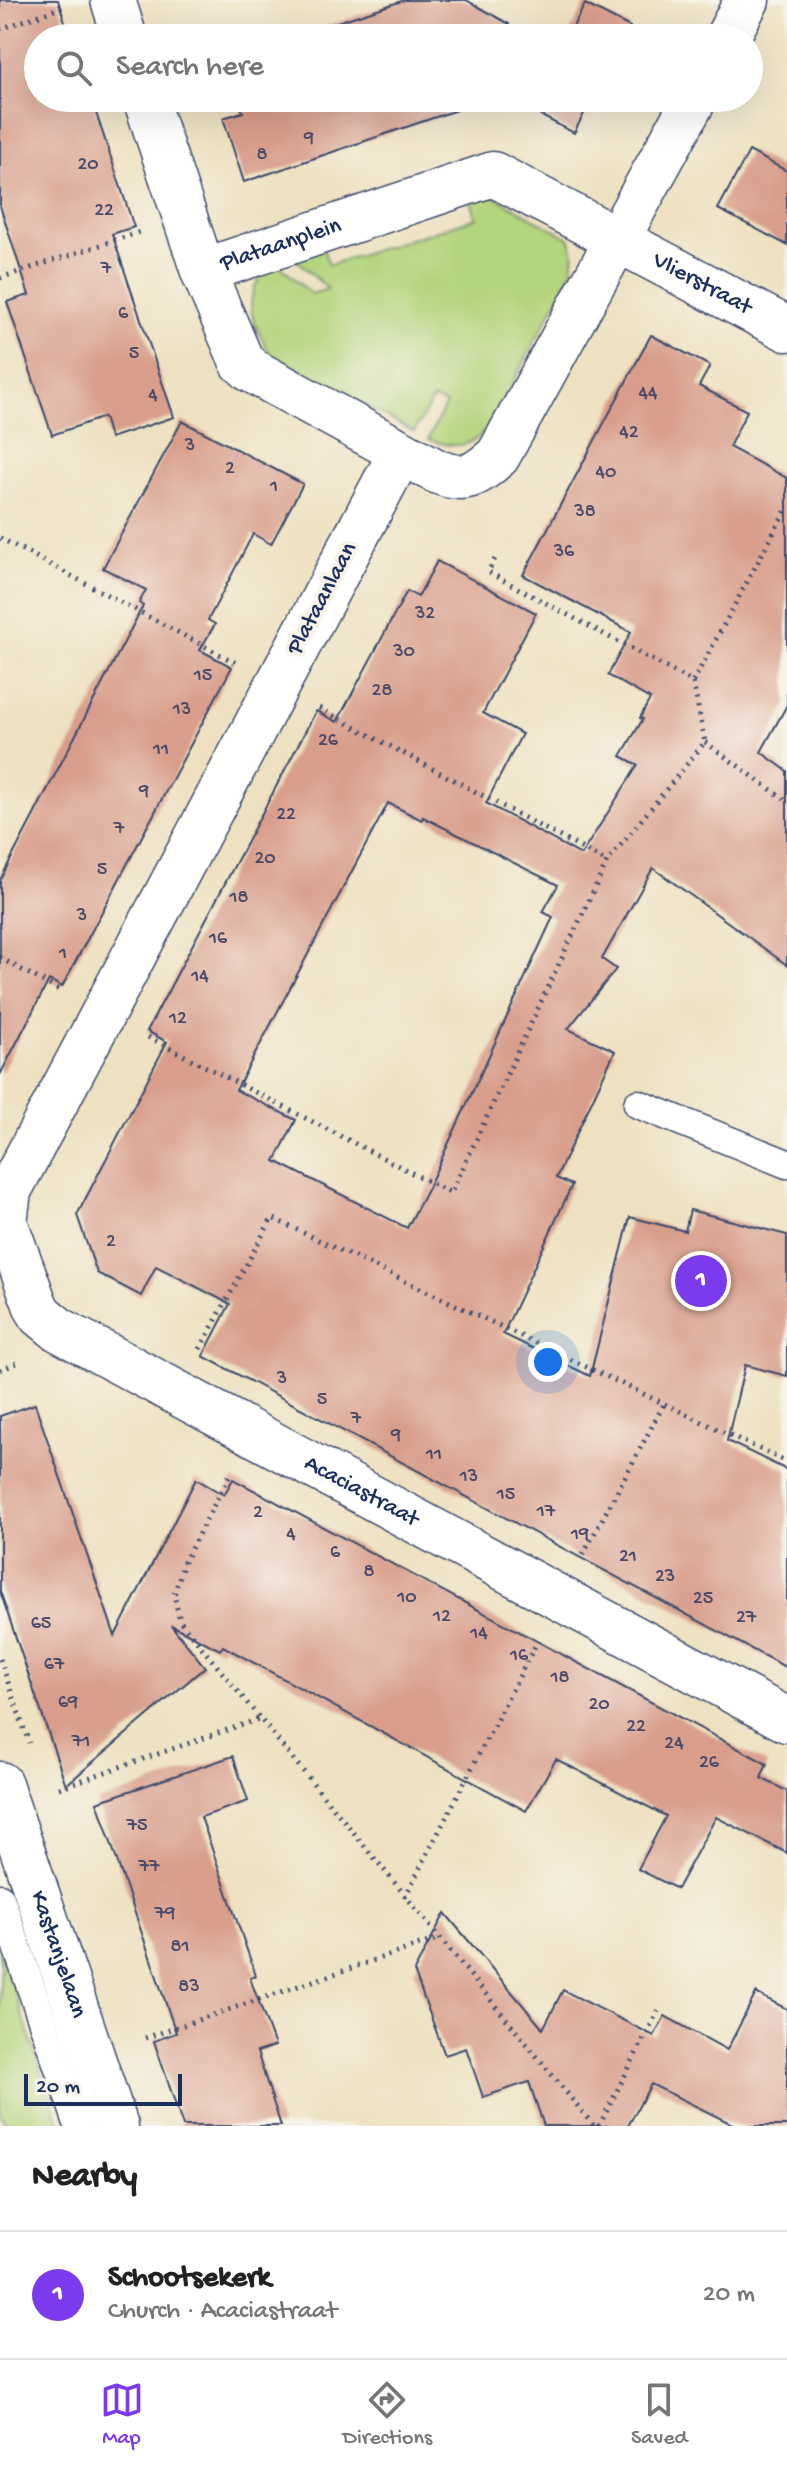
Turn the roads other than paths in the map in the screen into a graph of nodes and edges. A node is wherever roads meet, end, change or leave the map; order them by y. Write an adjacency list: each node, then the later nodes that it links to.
1 (747, 0): 4 (street)
2 (92, 2): 3 (street)
3 (112, 24)
4 (734, 24)
5 (150, 112): 8 (street)
6 (687, 112): 7 (street)
7 (619, 239): 8 (street, Plataanplein); 9 (street, Vlierstraat); 10 (street)
8 (203, 271): 10 (street, Plataanplein)
9 (787, 329)
10 (401, 452): 13 (street, Plataanlaan)
11 (638, 1104): 12 (lane)
12 (787, 1164)
13 (6, 1205): 14 (street, Acaciastraat)
14 (787, 1720)
15 (0, 1784): 18 (street, Kastanjelaan)
16 (0, 1898): 17 (lane, Kastanjelaan)
17 (79, 2126)
18 (116, 2126)

